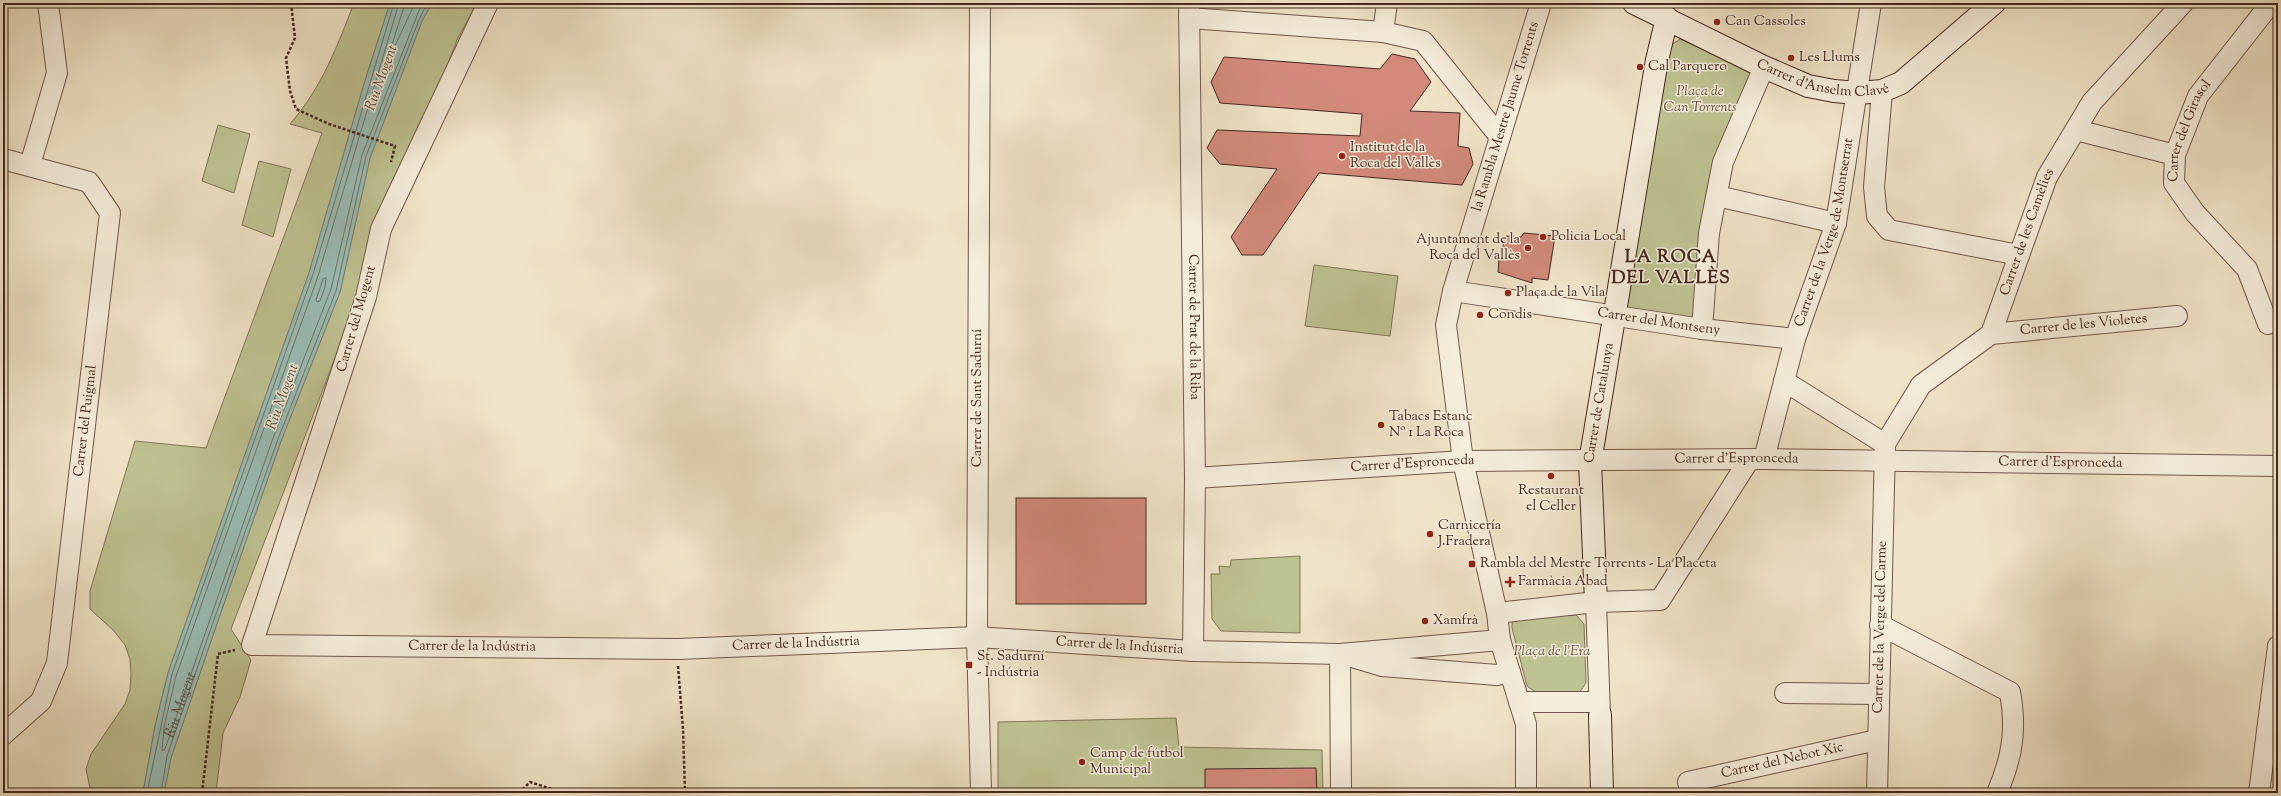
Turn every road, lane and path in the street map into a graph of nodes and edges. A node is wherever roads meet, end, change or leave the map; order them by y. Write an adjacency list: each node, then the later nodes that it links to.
1 (48, 3): 22 (street)
2 (291, 3): 19 (path)
3 (488, 3): 45 (street, Carrer del Mogent)
4 (980, 3): 43 (street, Carrer de Sant Sadurní)
5 (1387, 3): 13 (street)
6 (1541, 3): 18 (street, la Rambla Mestre Jaume Torrents)
7 (1872, 3): 16 (street, Carrer de la Verge de Montserrat)
8 (1994, 3): 15 (street, Carrer d'Anselm Clavé)
9 (2183, 3): 17 (street, Carrer de les Camèlies)
10 (2271, 3): 20 (street, Carrer del Girasol)
11 (1652, 9): 14 (street, Carrer d'Anselm Clavé); 27 (street, Carrer de Catalunya)
12 (1189, 10): 13 (street); 39 (street, Carrer de Prat de la Riba)
13 (1383, 32): 18 (street)
14 (1764, 67): 16 (street, Carrer d'Anselm Clavé); 23 (street)
15 (1882, 91): 16 (street, Carrer d'Anselm Clavé); 25 (street)
16 (1858, 93): 24 (street, Carrer de la Verge de Montserrat)
17 (2076, 130): 20 (street); 25 (street, Carrer de les Camèlies)
18 (1500, 137): 26 (street, la Rambla Mestre Jaume Torrents)
19 (395, 146)
20 (2175, 155): 29 (street, Carrer del Girasol)
21 (3, 159): 22 (street, Carrer del Puigmal)
22 (30, 165): 55 (street, Carrer del Puigmal)
23 (1717, 196): 24 (street); 30 (street)
24 (1836, 223): 32 (street, Carrer de la Verge de Montserrat)
25 (2019, 255): 31 (street, Carrer de les Camèlies)
26 (1453, 291): 27 (street, Carrer del Montseny); 36 (street, la Rambla Mestre Jaume Torrents)
27 (1614, 315): 30 (street, Carrer del Montseny); 37 (street, Carrer de Catalunya)
28 (2177, 316): 31 (street, Carrer de les Violetes)
29 (2268, 324)
30 (1702, 329): 32 (street, Carrer del Montseny)
31 (1991, 334): 34 (street)
32 (1795, 339): 33 (street, Carrer de la Verge de Montserrat)
33 (1784, 381): 34 (street); 35 (street, Carrer de la Verge de Montserrat)
34 (1884, 452): 35 (street, Carrer d'Espronceda); 38 (street, Carrer d'Espronceda); 42 (street, Carrer de la Verge del Carme)
35 (1756, 460): 37 (street, Carrer d'Espronceda); 40 (street, Carrer de la Verge de Montserrat)
36 (1463, 461): 37 (street, Carrer d'Espronceda); 39 (street, Carrer d'Espronceda); 41 (street, la Rambla Mestre Jaume Torrents)
37 (1590, 462): 40 (street, Carrer de Catalunya)
38 (2278, 466)
39 (1195, 478): 48 (street, Carrer de Prat de la Riba)
40 (1596, 602): 41 (street, Carrer de la Verge de Montserrat); 54 (street, Carrer de Catalunya)
41 (1497, 613): 44 (street, la Rambla Mestre Jaume Torrents)
42 (1880, 625): 52 (street, Carrer de la Verge del Carme); 67 (street)
43 (977, 638): 47 (street, Carrer de la Indústria); 48 (street, Carrer de la Indústria); 62 (street, Carrer de Sant Sadurní)
44 (1500, 640): 49 (street, Carrer de la Indústria); 50 (street, la Rambla Mestre Jaume Torrents)
45 (252, 645): 47 (street, Carrer de la Indústria); 58 (path)
46 (2278, 646): 68 (street)
47 (678, 649): 61 (path)
48 (1193, 651): 49 (street, Carrer de la Indústria)
49 (1340, 654): 50 (street, Carrer de la Indústria); 63 (street)
50 (1510, 672): 53 (street, la Rambla Mestre Jaume Torrents)
51 (1785, 692): 52 (street)
52 (1878, 694): 56 (street, Carrer de la Verge del Carme)
53 (1519, 702): 54 (street); 64 (street, la Rambla Mestre Jaume Torrents)
54 (1599, 708): 65 (street, Carrer de Catalunya)
55 (3, 735)
56 (1877, 740): 57 (street, Carrer del Nebot Xic); 66 (street, Carrer de la Verge del Carme)
57 (1689, 787)
58 (202, 793)
59 (519, 793): 60 (path)
60 (564, 793)
61 (685, 793)
62 (981, 793)
63 (1341, 793)
64 (1526, 793)
65 (1602, 793)
66 (1877, 793)
67 (1997, 793)
68 (2259, 793)

